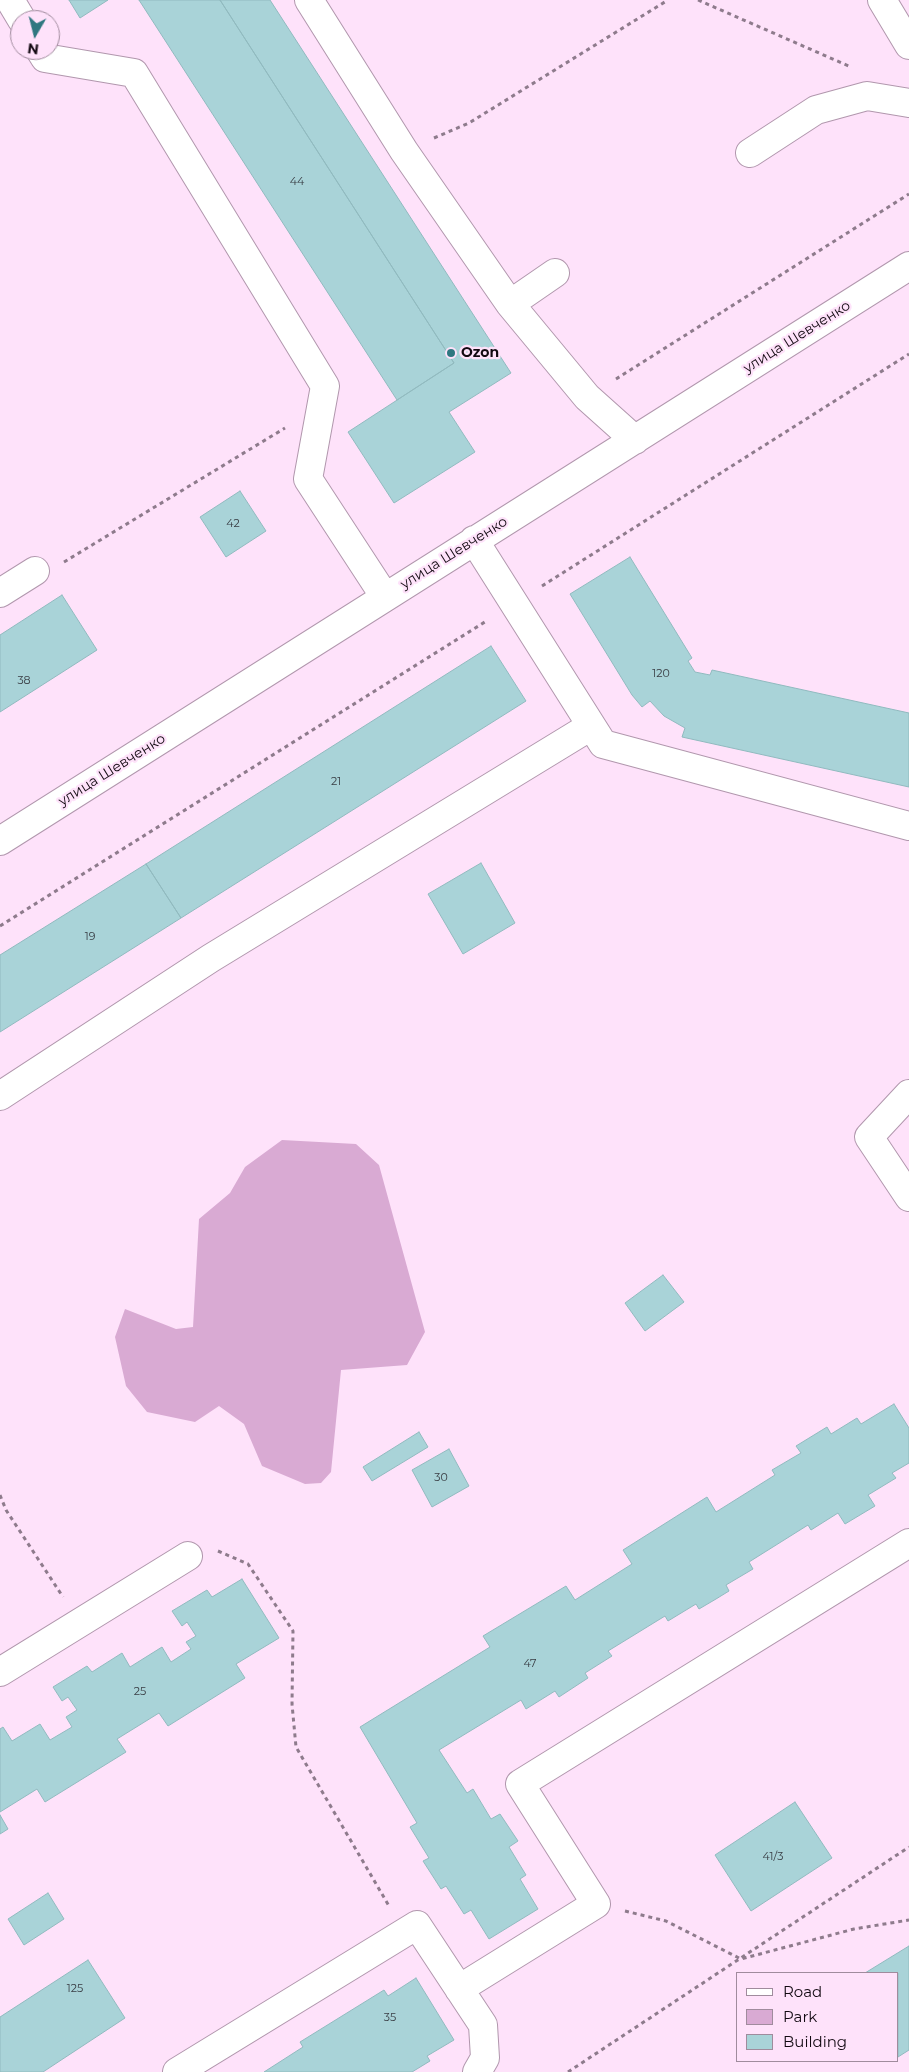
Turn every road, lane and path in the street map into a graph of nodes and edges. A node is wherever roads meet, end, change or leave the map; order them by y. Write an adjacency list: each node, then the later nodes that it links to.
1 (309, 0): 9 (street)
2 (668, 0): 9 (path)
3 (698, 0): 7 (path)
4 (882, 0): 5 (street)
5 (909, 46)
6 (56, 60): 17 (street)
7 (856, 69)
8 (909, 103): 10 (street)
9 (404, 151): 14 (street)
10 (750, 153)
11 (909, 194): 16 (path)
12 (909, 266): 18 (street, улица Шевченко)
13 (555, 273): 14 (street)
14 (510, 304): 16 (street)
15 (909, 354): 23 (path)
16 (587, 398): 18 (street)
17 (321, 405): 20 (path); 22 (street)
18 (635, 440): 19 (street, улица Шевченко)
19 (474, 540): 22 (street, улица Шевченко); 23 (street)
20 (35, 571): 21 (street)
21 (0, 594)
22 (385, 597): 26 (street, улица Шевченко)
23 (514, 604): 24 (street); 27 (path)
24 (591, 726): 25 (street); 29 (street)
25 (909, 826)
26 (0, 841)
27 (0, 926)
28 (909, 1094): 30 (street)
29 (0, 1096)
30 (909, 1197)
31 (0, 1495): 34 (path)
32 (909, 1543): 37 (street)
33 (188, 1556): 34 (street); 39 (path)
34 (80, 1623): 35 (street)
35 (0, 1672)
36 (909, 1847): 40 (path)
37 (596, 1904): 40 (path); 41 (street)
38 (909, 1920): 40 (path)
39 (404, 1932): 41 (street); 42 (street)
40 (741, 1959): 44 (path)
41 (459, 1990): 43 (street)
42 (177, 2072)
43 (477, 2072)
44 (568, 2072)

